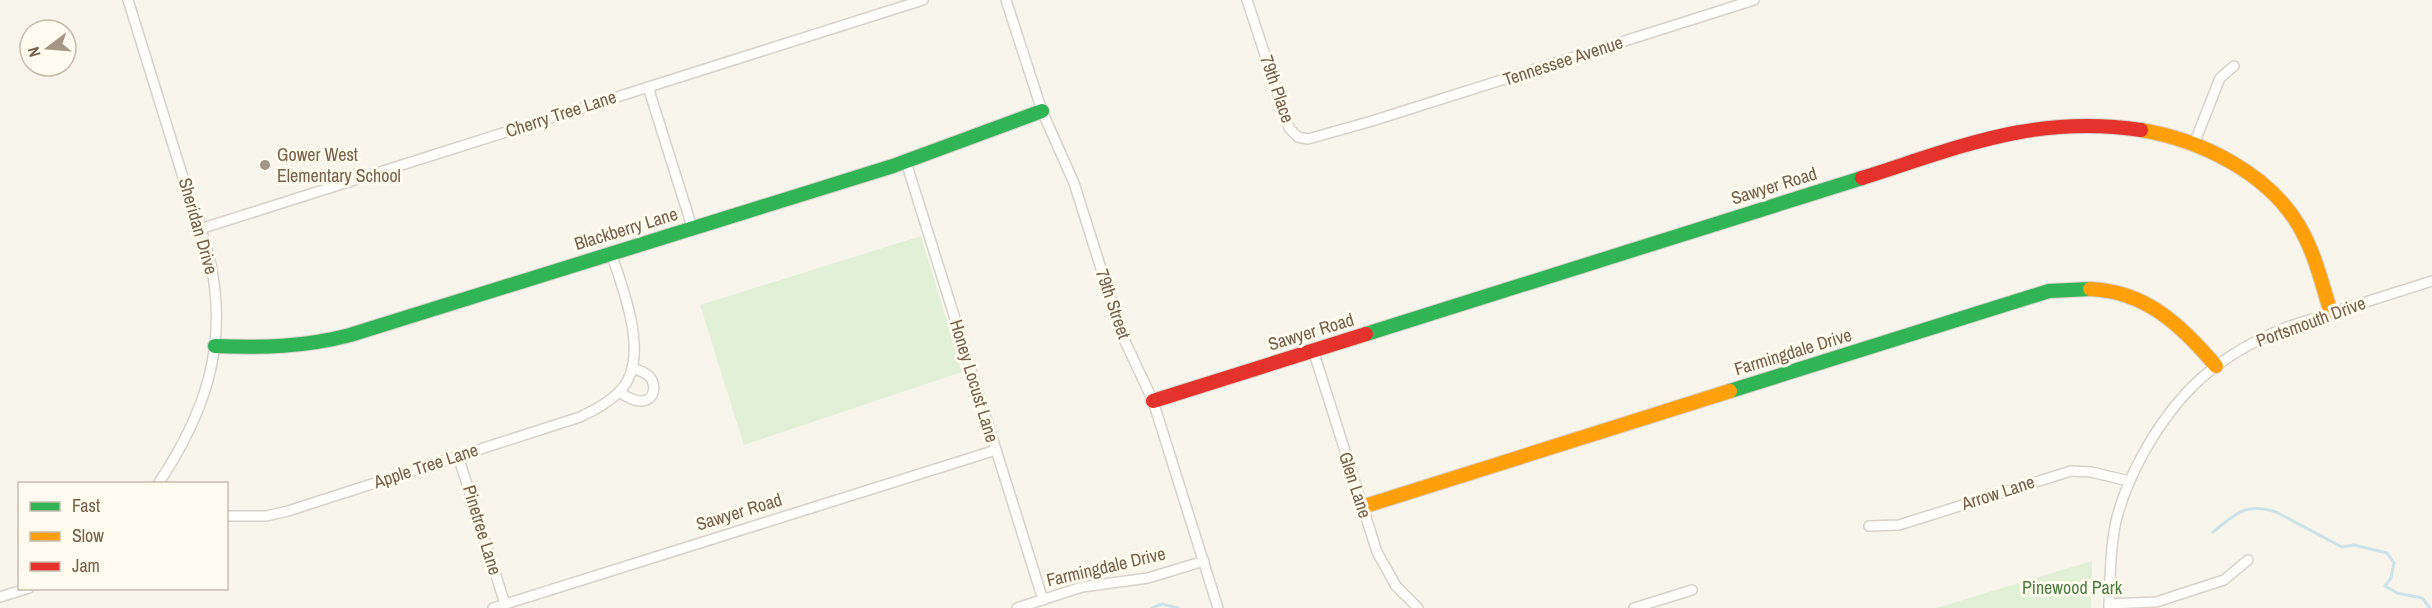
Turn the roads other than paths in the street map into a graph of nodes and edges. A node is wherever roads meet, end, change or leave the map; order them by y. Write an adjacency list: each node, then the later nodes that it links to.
1 (128, 0): 13 (street, Sheridan Drive)
2 (923, 0): 7 (street, Cherry Tree Lane)
3 (1005, 0): 8 (street, 79th Street)
4 (1247, 0): 9 (street, 79th Place)
5 (1754, 0): 9 (street, Tennessee Avenue)
6 (2234, 66): 10 (street)
7 (648, 87): 12 (street); 13 (street, Cherry Tree Lane)
8 (1042, 111): 11 (street, Blackberry Lane); 22 (street, 79th Street)
9 (1372, 121)
10 (2194, 144): 16 (street, Sawyer Road); 18 (street, Sawyer Road)
11 (906, 162): 12 (street, Blackberry Lane); 23 (street, Honey Locust Lane)
12 (692, 227): 14 (street, Blackberry Lane)
13 (200, 229): 17 (street, Sheridan Drive)
14 (611, 253): 17 (street, Blackberry Lane); 20 (street, Apple Tree Lane)
15 (2432, 281): 16 (street, Portsmouth Drive)
16 (2331, 313): 19 (street, Portsmouth Drive)
17 (215, 346): 26 (street, Sheridan Drive)
18 (1313, 350): 22 (street, Sawyer Road); 27 (street, Glen Lane)
19 (2216, 366): 25 (street, Portsmouth Drive); 27 (street, Farmingdale Drive)
20 (632, 367): 21 (street, Apple Tree Lane); 21 (street)
21 (619, 392): 24 (street, Apple Tree Lane)
22 (1153, 400): 31 (street, 79th Street)
23 (996, 450): 35 (street, Honey Locust Lane); 36 (street, Sawyer Road)
24 (459, 456): 28 (street, Apple Tree Lane); 36 (street, Pinetree Lane)
25 (2129, 481): 29 (street, Arrow Lane); 37 (street, Portsmouth Drive)
26 (159, 482)
27 (1362, 507): 41 (street, Glen Lane)
28 (228, 516)
29 (1869, 526)
30 (2248, 560): 37 (street)
31 (1204, 561): 35 (street, Farmingdale Drive); 40 (street, 79th Street)
32 (23, 590): 34 (street)
33 (1692, 590): 42 (street)
34 (0, 597)
35 (1043, 600): 39 (street, Farmingdale Drive)
36 (505, 604): 38 (street, Sawyer Road)
37 (2109, 606)
38 (493, 608)
39 (1017, 608)
40 (1218, 608)
41 (1418, 608)
42 (1634, 608)

